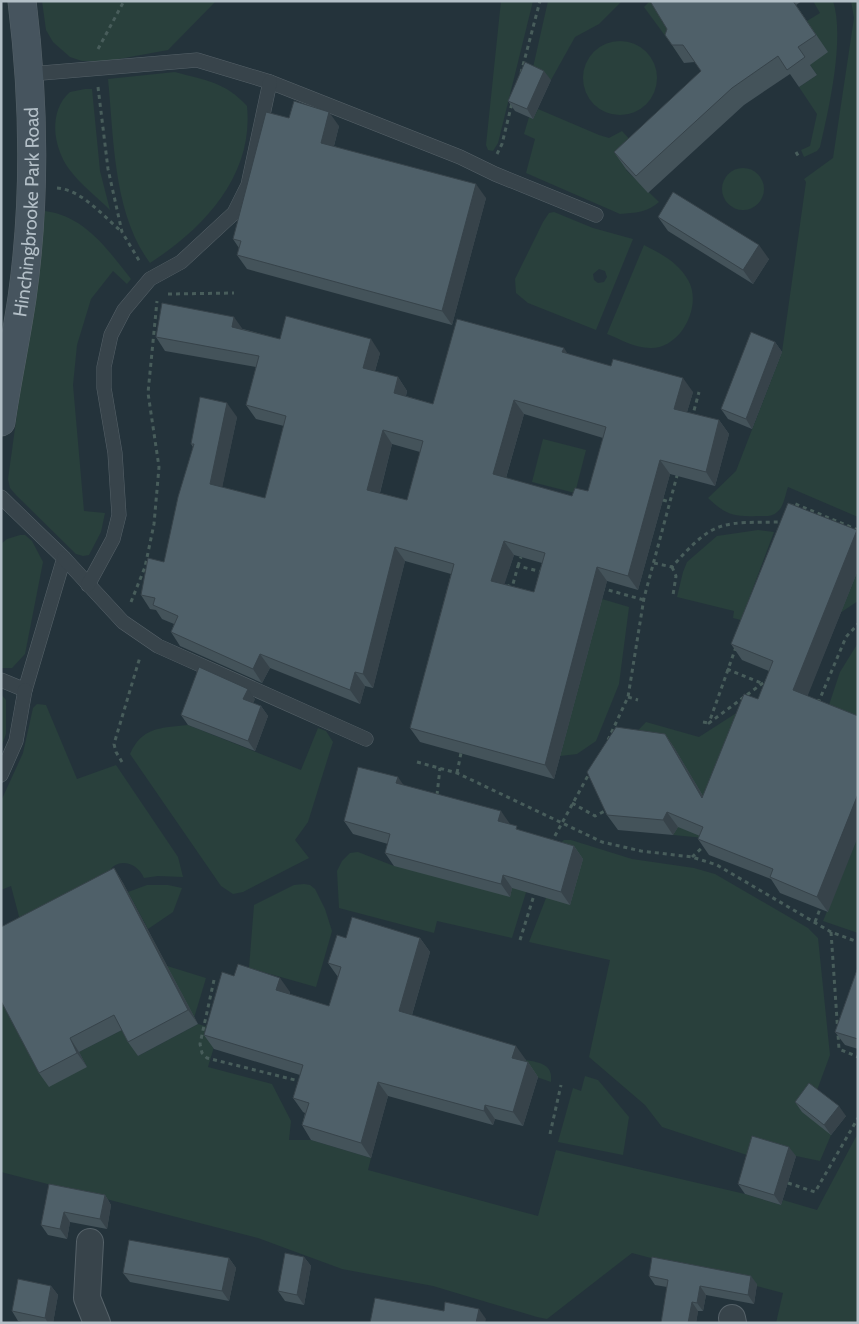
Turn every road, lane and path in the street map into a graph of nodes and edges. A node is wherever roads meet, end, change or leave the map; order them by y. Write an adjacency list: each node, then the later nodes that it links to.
1 (22, 1): 3 (street, Hinchingbrooke Park Road)
2 (540, 1): 4 (path)
3 (30, 74): 5 (lane); 10 (street, Hinchingbrooke Park Road)
4 (520, 76)
5 (270, 82): 9 (lane); 31 (lane)
6 (514, 94): 9 (path)
7 (796, 152): 8 (path)
8 (800, 159)
9 (489, 170): 11 (lane)
10 (30, 185): 12 (path); 17 (street, Hinchingbrooke Park Road)
11 (596, 214)
12 (122, 232)
13 (234, 293): 14 (path)
14 (157, 300)
15 (699, 392): 16 (path)
16 (692, 419)
17 (1, 422)
18 (680, 465): 21 (path)
19 (1, 497): 26 (lane)
20 (663, 500): 21 (path)
21 (670, 502): 27 (path)
22 (785, 522): 23 (path); 24 (path); 29 (path)
23 (858, 530)
24 (782, 531)
25 (520, 557): 28 (path)
26 (64, 558): 31 (lane); 45 (lane)
27 (654, 563): 29 (path); 35 (path)
28 (518, 566): 30 (path); 33 (path)
29 (672, 567): 34 (path)
30 (545, 573)
31 (88, 585): 37 (lane)
32 (599, 588): 35 (path)
33 (498, 591)
34 (673, 595)
35 (644, 600): 46 (path)
36 (858, 624): 47 (path)
37 (145, 637): 51 (lane); 54 (path)
38 (736, 646): 39 (path)
39 (727, 669): 43 (path); 50 (path)
40 (772, 677): 42 (path)
41 (1, 680): 45 (lane)
42 (767, 680): 43 (path); 44 (path)
43 (762, 684): 50 (path)
44 (776, 684)
45 (25, 690): 59 (lane)
46 (628, 697): 48 (path); 52 (path)
47 (810, 697)
48 (638, 700)
49 (703, 722): 50 (path)
50 (709, 723)
51 (366, 739)
52 (605, 746)
53 (461, 753): 58 (path)
54 (122, 762)
55 (417, 762): 56 (path)
56 (440, 768): 58 (path); 60 (path)
57 (591, 770): 61 (path)
58 (456, 772): 63 (path)
59 (1, 775)
60 (442, 797)
61 (572, 803): 62 (path); 63 (path)
62 (608, 809)
63 (561, 824): 65 (path); 66 (path)
64 (710, 840): 66 (path)
65 (549, 850)
66 (692, 857): 69 (path)
67 (537, 886): 71 (path)
68 (820, 909): 69 (path)
69 (815, 922): 70 (path)
70 (831, 932): 72 (path); 74 (path)
71 (520, 940)
72 (858, 942)
73 (214, 980): 75 (path)
74 (858, 1057)
75 (304, 1082)
76 (561, 1085): 78 (path)
77 (858, 1118): 79 (path)
78 (550, 1134)
79 (788, 1183)
80 (90, 1242): 81 (street)
81 (97, 1323)

